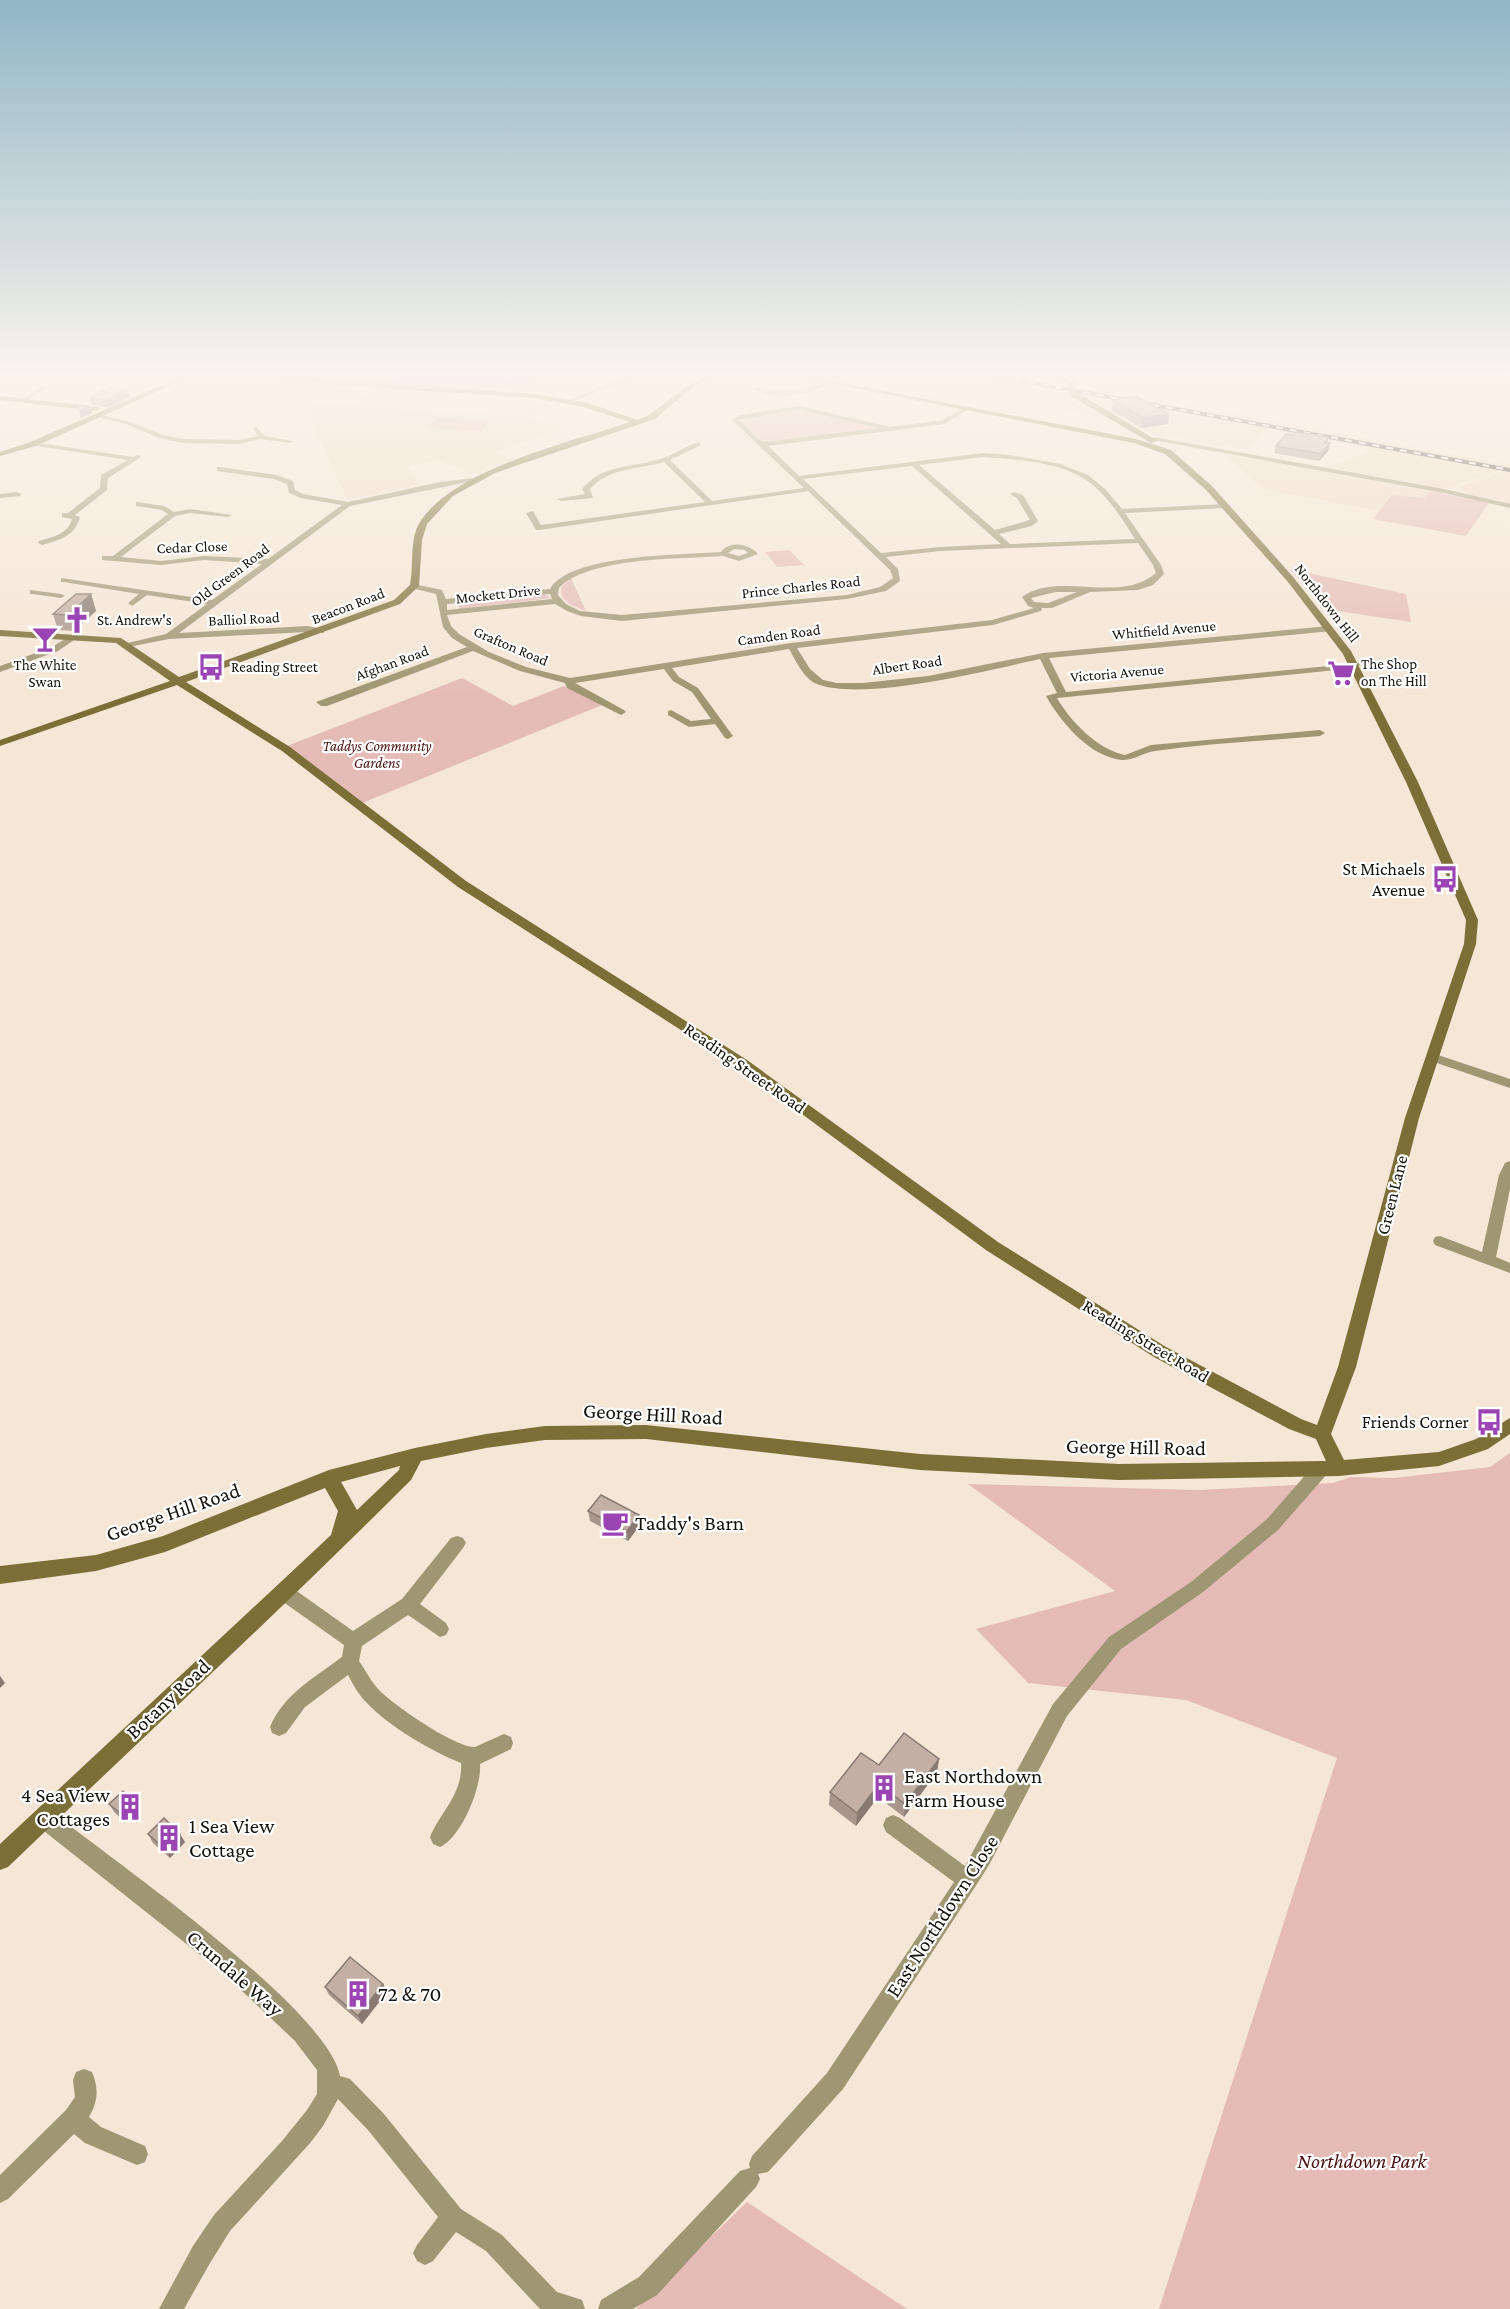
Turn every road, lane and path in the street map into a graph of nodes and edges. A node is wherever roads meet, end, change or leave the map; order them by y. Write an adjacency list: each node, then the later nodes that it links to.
1 (104, 480): 27 (street)
2 (282, 480): 18 (street)
3 (474, 480): 18 (street, Old Green Road); 32 (street)
4 (597, 480): 15 (street)
5 (686, 480): 17 (street)
6 (799, 480): 11 (street, Prince Charles Road)
7 (932, 480): 25 (street)
8 (1089, 480): 21 (street)
9 (1199, 480): 19 (street, Northdown Hill)
10 (1380, 480): 20 (street)
11 (809, 489): 17 (street); 30 (street, Prince Charles Road)
12 (17, 494): 14 (street)
13 (1014, 494): 25 (street)
14 (2, 497)
15 (561, 499)
16 (145, 503): 24 (street, Cedar Close)
17 (710, 503): 23 (street)
18 (348, 504): 31 (street, Old Green Road)
19 (1226, 506): 21 (street); 44 (street, Northdown Hill)
20 (1510, 506)
21 (1117, 511): 26 (street)
22 (224, 513): 24 (street, Cedar Close)
23 (530, 513)
24 (173, 514): 31 (street, Cedar Close)
25 (994, 533): 28 (street)
26 (1140, 542): 28 (street); 33 (street)
27 (42, 543)
28 (1009, 547): 30 (street)
29 (723, 554): 38 (street)
30 (881, 555): 38 (street, Prince Charles Road)
31 (270, 562): 41 (street, Old Green Road)
32 (414, 586): 39 (street); 45 (street, Beacon Road)
33 (1089, 590): 42 (street, Camden Road); 42 (street)
34 (33, 592): 36 (street)
35 (146, 592): 36 (street); 40 (street); 41 (street)
36 (51, 594): 37 (street)
37 (61, 596)
38 (555, 596): 39 (street, Mockett Drive); 43 (street, Mockett Drive)
39 (443, 602): 43 (street)
40 (132, 603)
41 (215, 603): 48 (street, Old Green Road)
42 (1038, 606): 50 (street, Camden Road)
43 (442, 613): 51 (street, Grafton Road)
44 (1329, 629): 52 (street, Whitfield Avenue); 53 (street, Northdown Hill)
45 (321, 631): 48 (street, Balliol Road); 56 (street, Beacon Road)
46 (0, 633): 47 (street)
47 (76, 636): 49 (street); 55 (street)
48 (169, 636): 49 (street, Balliol Road)
49 (122, 643): 56 (street)
50 (791, 646): 52 (street, Albert Road); 54 (street, Camden Road)
51 (473, 648): 57 (street, Grafton Road); 59 (street, Afghan Road)
52 (1043, 656): 58 (street)
53 (1356, 665): 58 (street, Victoria Avenue); 66 (street, Northdown Hill)
54 (667, 667): 57 (street, Camden Road); 62 (street)
55 (0, 669)
56 (180, 681): 65 (street, Beacon Road); 74 (street, Reading Street Road)
57 (570, 681): 60 (street, Grafton Road)
58 (1062, 693): 63 (street, Victoria Avenue)
59 (321, 702)
60 (621, 712)
61 (671, 713): 62 (street)
62 (718, 721): 64 (street)
63 (1320, 733)
64 (728, 736)
65 (0, 743)
66 (1472, 920): 67 (street, Green Lane)
67 (1432, 1057): 68 (street); 74 (street, Green Lane)
68 (1510, 1084)
69 (1510, 1166): 71 (street)
70 (1440, 1241): 71 (street)
71 (1488, 1260): 72 (street)
72 (1508, 1268)
73 (1510, 1425): 76 (street, George Hill Road)
74 (1322, 1434): 76 (street)
75 (415, 1455): 76 (street, George Hill Road); 77 (street, George Hill Road); 78 (street, Botany Road)
76 (1331, 1468): 93 (street, East Northdown Close)
77 (329, 1478): 78 (street, Botany Road); 80 (street, George Hill Road)
78 (337, 1540): 81 (street, Botany Road)
79 (456, 1543): 82 (street)
80 (0, 1575)
81 (285, 1593): 84 (street); 89 (street, Botany Road)
82 (408, 1605): 83 (street); 84 (street)
83 (440, 1629)
84 (354, 1641): 85 (street)
85 (354, 1669): 86 (street); 88 (street)
86 (279, 1727)
87 (504, 1743): 88 (street)
88 (470, 1757): 91 (street)
89 (49, 1813): 92 (street, Botany Road); 95 (street, Crundale Way)
90 (893, 1825): 93 (street)
91 (440, 1837)
92 (0, 1859)
93 (968, 1880): 103 (street, East Northdown Close)
94 (84, 2080): 96 (street)
95 (330, 2086): 99 (street); 101 (street)
96 (74, 2119): 97 (street); 98 (street)
97 (137, 2154)
98 (0, 2191)
99 (453, 2217): 100 (street); 102 (street)
100 (425, 2253)
101 (171, 2309)
102 (573, 2309)
103 (610, 2309)

